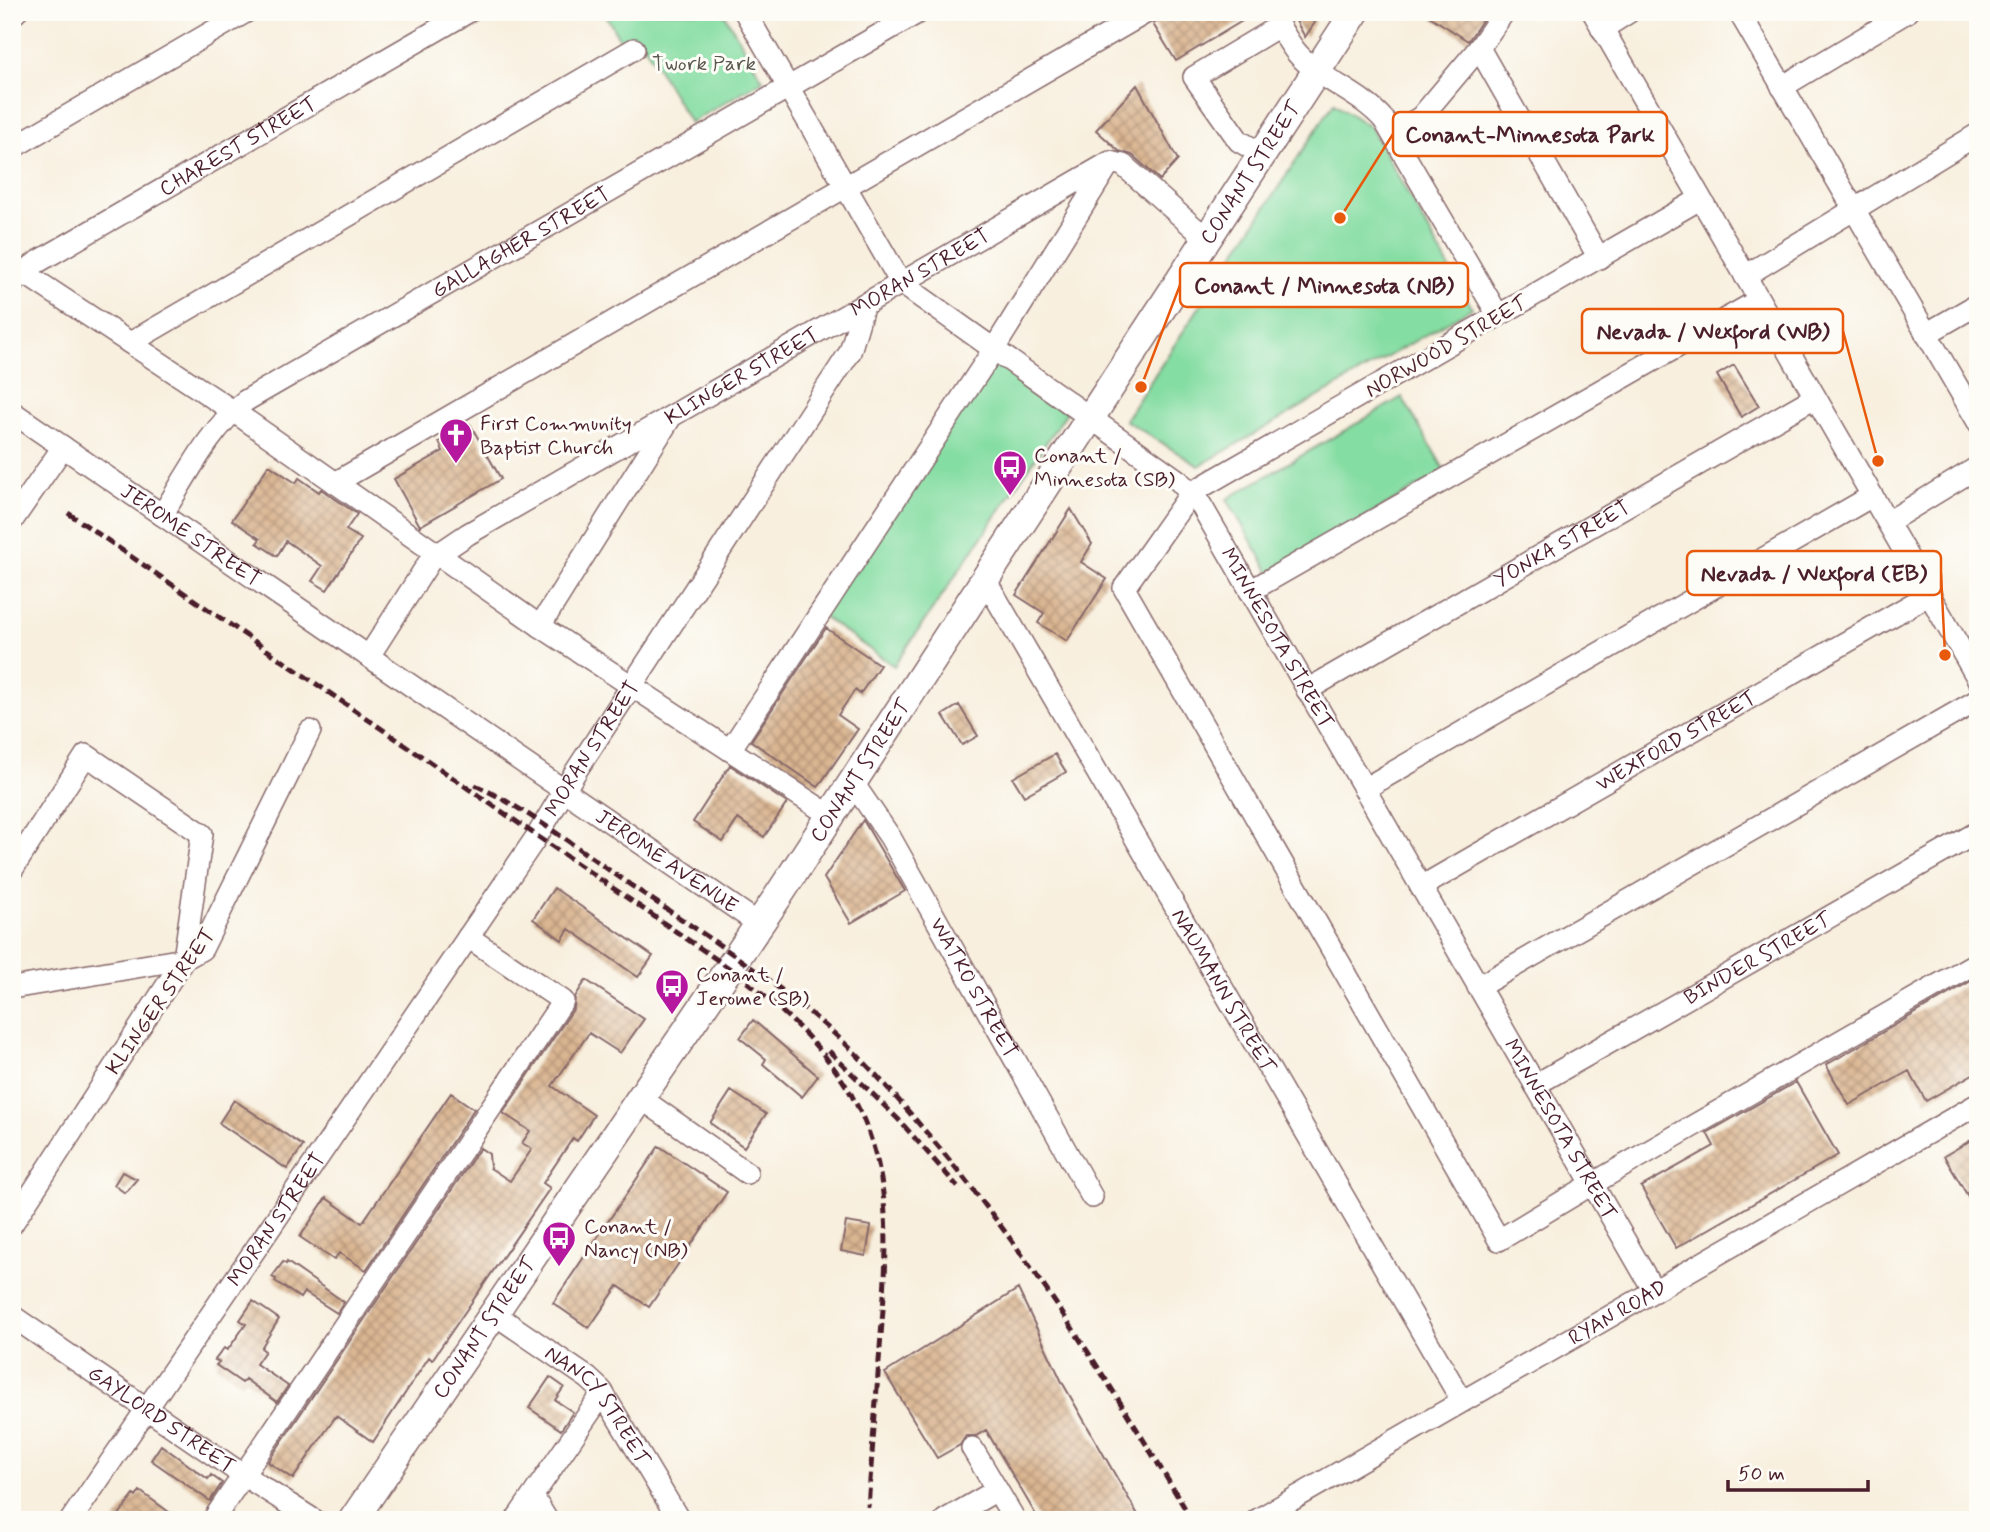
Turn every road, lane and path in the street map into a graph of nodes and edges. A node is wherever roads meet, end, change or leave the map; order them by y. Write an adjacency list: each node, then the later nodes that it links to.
1 (246, 12): 19 (street)
2 (468, 12): 27 (street, CHAREST STREET)
3 (745, 12): 15 (street, MINNESOTA STREET)
4 (919, 12): 15 (street, GALLAGHER STREET)
5 (1147, 12): 22 (street)
6 (1504, 12): 12 (street)
7 (1629, 12): 11 (street)
8 (1739, 12): 16 (street)
9 (1907, 12): 16 (street)
10 (1344, 18): 14 (main road, CONANT STREET)
11 (1597, 20): 23 (street)
12 (1479, 48): 17 (street); 26 (street)
13 (634, 49): 35 (street)
14 (1317, 71): 17 (street); 20 (main road, CONANT STREET); 20 (street)
15 (788, 88): 22 (street, MINNESOTA STREET); 38 (street, GALLAGHER STREET)
16 (1782, 88): 24 (street)
17 (1393, 134): 33 (street)
18 (1978, 134): 24 (street)
19 (12, 148)
20 (1262, 154): 25 (main road, CONANT STREET)
21 (1110, 162): 25 (street); 29 (street, MORAN STREET); 36 (street)
22 (845, 187): 29 (street, MINNESOTA STREET); 45 (street)
23 (1700, 199): 26 (street, NORWOOD STREET); 28 (street)
24 (1853, 210): 28 (street); 34 (street)
25 (1207, 239): 41 (main road, CONANT STREET)
26 (1599, 258): 33 (street, NORWOOD STREET)
27 (16, 275): 35 (street)
28 (1745, 276): 30 (street)
29 (901, 283): 31 (street, MORAN STREET); 36 (street, MINNESOTA STREET)
30 (1759, 300): 37 (street); 53 (street)
31 (864, 304): 40 (street, KLINGER STREET); 58 (street, MORAN STREET)
32 (1978, 304): 34 (street)
33 (1498, 315): 46 (street, NORWOOD STREET)
34 (1926, 334): 42 (street)
35 (130, 343): 38 (street)
36 (994, 349): 41 (street, MINNESOTA STREET); 62 (street)
37 (1815, 397): 47 (street); 59 (street, YONKA STREET)
38 (233, 411): 45 (street); 48 (street, GALLAGHER STREET)
39 (12, 412): 43 (street, JEROME STREET)
40 (672, 416): 51 (street, KLINGER STREET); 55 (street)
41 (1090, 418): 46 (street, MINNESOTA STREET); 52 (main road, CONANT STREET)
42 (1978, 422)
43 (63, 447): 48 (street, JEROME STREET); 49 (street)
44 (1978, 467): 50 (street)
45 (335, 483): 51 (street)
46 (1191, 493): 53 (street, MINNESOTA STREET); 80 (street)
47 (1872, 496): 50 (street); 64 (street)
48 (162, 515): 56 (street, JEROME STREET)
49 (12, 521)
50 (1888, 522): 54 (street)
51 (436, 555): 55 (street); 56 (street, KLINGER STREET)
52 (985, 579): 63 (main road, CONANT STREET); 87 (street, NAUMANN STREET)
53 (1250, 591): 59 (street, MINNESOTA STREET)
54 (1930, 594): 57 (street); 69 (street, WEXFORD STREET)
55 (540, 626): 58 (street)
56 (369, 656): 65 (street, JEROME AVENUE)
57 (1978, 678)
58 (631, 686): 62 (street); 65 (street, MORAN STREET)
59 (1307, 690): 64 (street, MINNESOTA STREET)
60 (1978, 700): 74 (street)
61 (310, 731): 72 (street, KLINGER STREET)
62 (730, 750): 66 (street)
63 (853, 783): 66 (main road, CONANT STREET); 81 (street, WATKO STREET)
64 (1364, 789): 69 (street, MINNESOTA STREET)
65 (565, 791): 70 (street, JEROME AVENUE); 71 (street, MORAN STREET)
66 (831, 816): 70 (main road, CONANT STREET)
67 (1978, 832): 76 (street, BINDER STREET)
68 (12, 870): 72 (street)
69 (1421, 887): 74 (street, MINNESOTA STREET)
70 (759, 924): 77 (main road, CONANT STREET)
71 (468, 937): 88 (street, MORAN STREET); 90 (street)
72 (184, 959): 75 (street); 82 (street, KLINGER STREET)
73 (1978, 962): 80 (street)
74 (1478, 987): 76 (street, MINNESOTA STREET)
75 (12, 988)
76 (1535, 1085): 80 (street, MINNESOTA STREET)
77 (642, 1099): 79 (street); 84 (main road, CONANT STREET)
78 (1978, 1104): 83 (street, RYAN ROAD)
79 (747, 1172)
80 (1592, 1184): 83 (street, MINNESOTA STREET)
81 (1092, 1197)
82 (14, 1217)
83 (1654, 1291): 87 (street, RYAN ROAD)
84 (493, 1313): 86 (street, NANCY STREET); 96 (main road, CONANT STREET)
85 (12, 1316): 88 (street, GAYLORD STREET)
86 (602, 1391): 92 (street); 99 (street, NANCY STREET)
87 (1462, 1401): 102 (street, RYAN ROAD)
88 (147, 1408): 90 (street, GAYLORD STREET); 93 (street, MORAN STREET)
89 (972, 1448): 91 (street)
90 (243, 1475): 94 (street); 95 (street, GAYLORD STREET)
91 (997, 1490): 100 (street); 101 (street)
92 (533, 1497): 97 (street); 98 (street)
93 (71, 1520)
94 (213, 1520)
95 (314, 1520)
96 (353, 1520)
97 (516, 1520)
98 (547, 1520)
99 (679, 1520)
100 (945, 1520)
101 (1014, 1520)
102 (1257, 1520)

